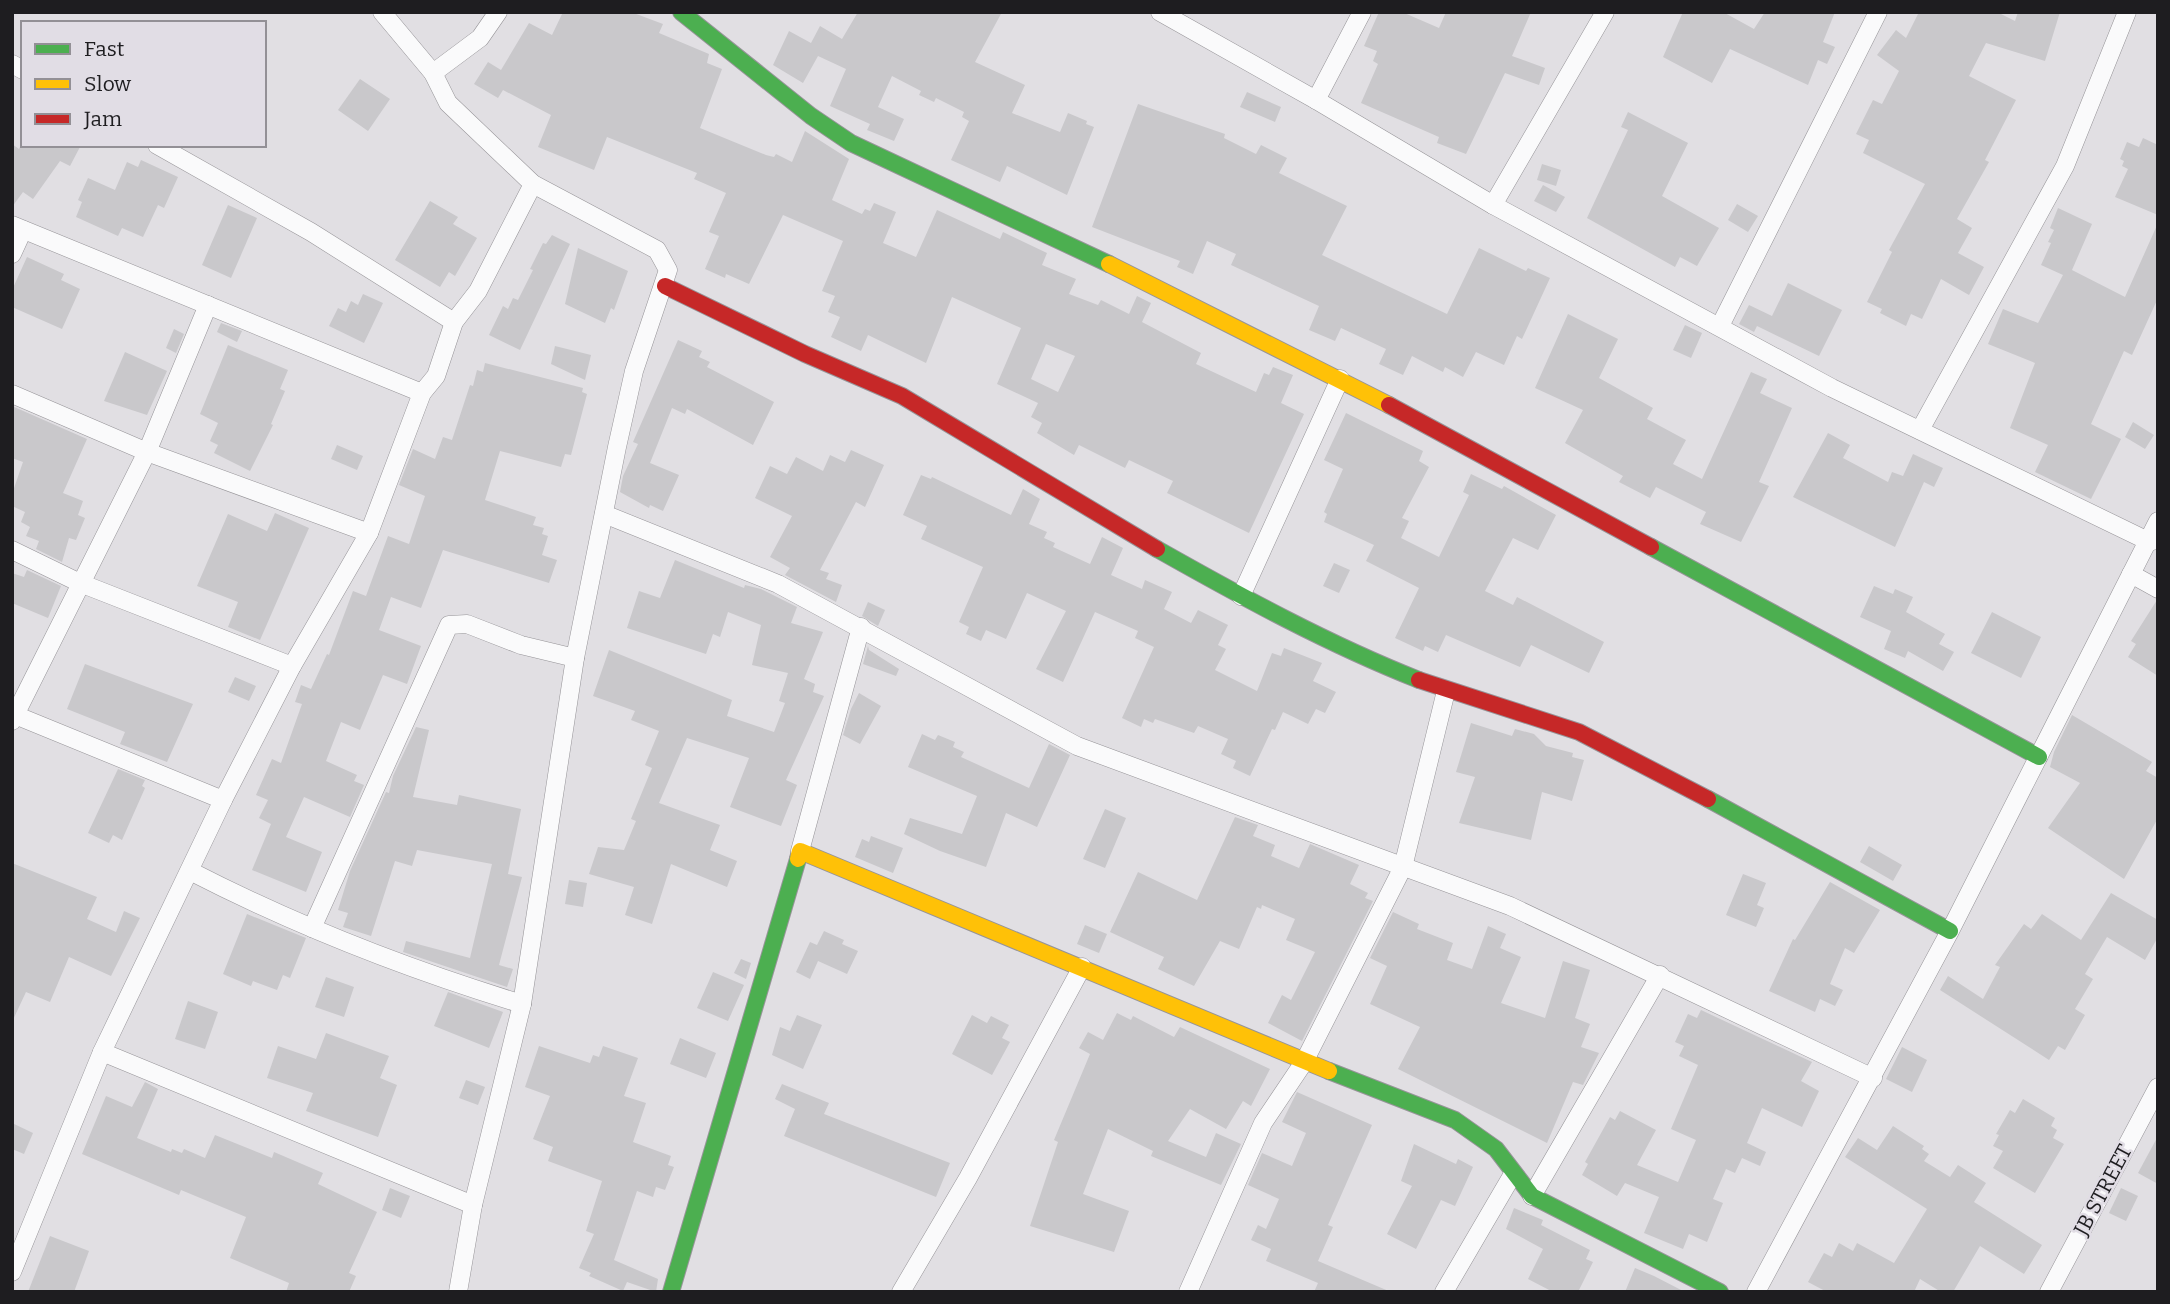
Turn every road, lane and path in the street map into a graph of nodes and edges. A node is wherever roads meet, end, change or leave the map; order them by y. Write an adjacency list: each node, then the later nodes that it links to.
1 (382, 12): 9 (street)
2 (498, 12): 9 (street)
3 (681, 12): 20 (street)
4 (1160, 12): 10 (street)
5 (1362, 12): 10 (street)
6 (1605, 12): 13 (street)
7 (1878, 12): 19 (street)
8 (2127, 12): 23 (street)
9 (433, 73): 12 (street)
10 (1316, 100): 13 (street)
11 (162, 147): 18 (street)
12 (533, 184): 16 (street); 18 (street)
13 (1493, 205): 19 (street)
14 (18, 228): 15 (street); 17 (street)
15 (12, 254)
16 (665, 286): 25 (street); 33 (street)
17 (208, 304): 21 (street); 24 (street)
18 (454, 323): 21 (street)
19 (1720, 326): 23 (street)
20 (1340, 379): 33 (street); 39 (street)
21 (422, 393): 27 (street)
22 (12, 394): 24 (street)
23 (1920, 430): 28 (street)
24 (147, 452): 27 (street); 31 (street)
25 (604, 514): 34 (street); 35 (street)
26 (2158, 521): 28 (street)
27 (369, 533): 36 (street)
28 (2150, 542): 30 (street)
29 (12, 550): 31 (street)
30 (2131, 574): 32 (street); 39 (street)
31 (80, 583): 36 (street); 38 (street)
32 (2158, 589)
33 (1241, 596): 37 (street)
34 (861, 627): 41 (street); 42 (street)
35 (575, 658): 44 (street); 48 (street)
36 (292, 666): 40 (street)
37 (1446, 691): 42 (street); 45 (street)
38 (14, 718): 40 (street)
39 (2039, 757): 45 (street)
40 (223, 800): 43 (street)
41 (800, 851): 46 (street); 58 (street)
42 (1404, 867): 47 (street); 50 (street)
43 (190, 871): 44 (street); 49 (street)
44 (312, 928): 48 (street)
45 (1951, 931): 51 (street)
46 (1082, 967): 50 (street); 59 (street)
47 (1660, 975): 51 (street); 54 (street)
48 (522, 1004): 55 (street)
49 (102, 1052): 55 (street); 56 (street)
50 (1304, 1062): 53 (street); 60 (street)
51 (1873, 1078): 63 (street)
52 (2158, 1087): 64 (street, JB STREET)
53 (1513, 1174): 54 (street); 61 (street)
54 (1532, 1196): 62 (street)
55 (473, 1205): 57 (street)
56 (12, 1272)
57 (458, 1292)
58 (671, 1292)
59 (901, 1292)
60 (1188, 1292)
61 (1444, 1292)
62 (1720, 1292)
63 (1756, 1292)
64 (2049, 1292)

